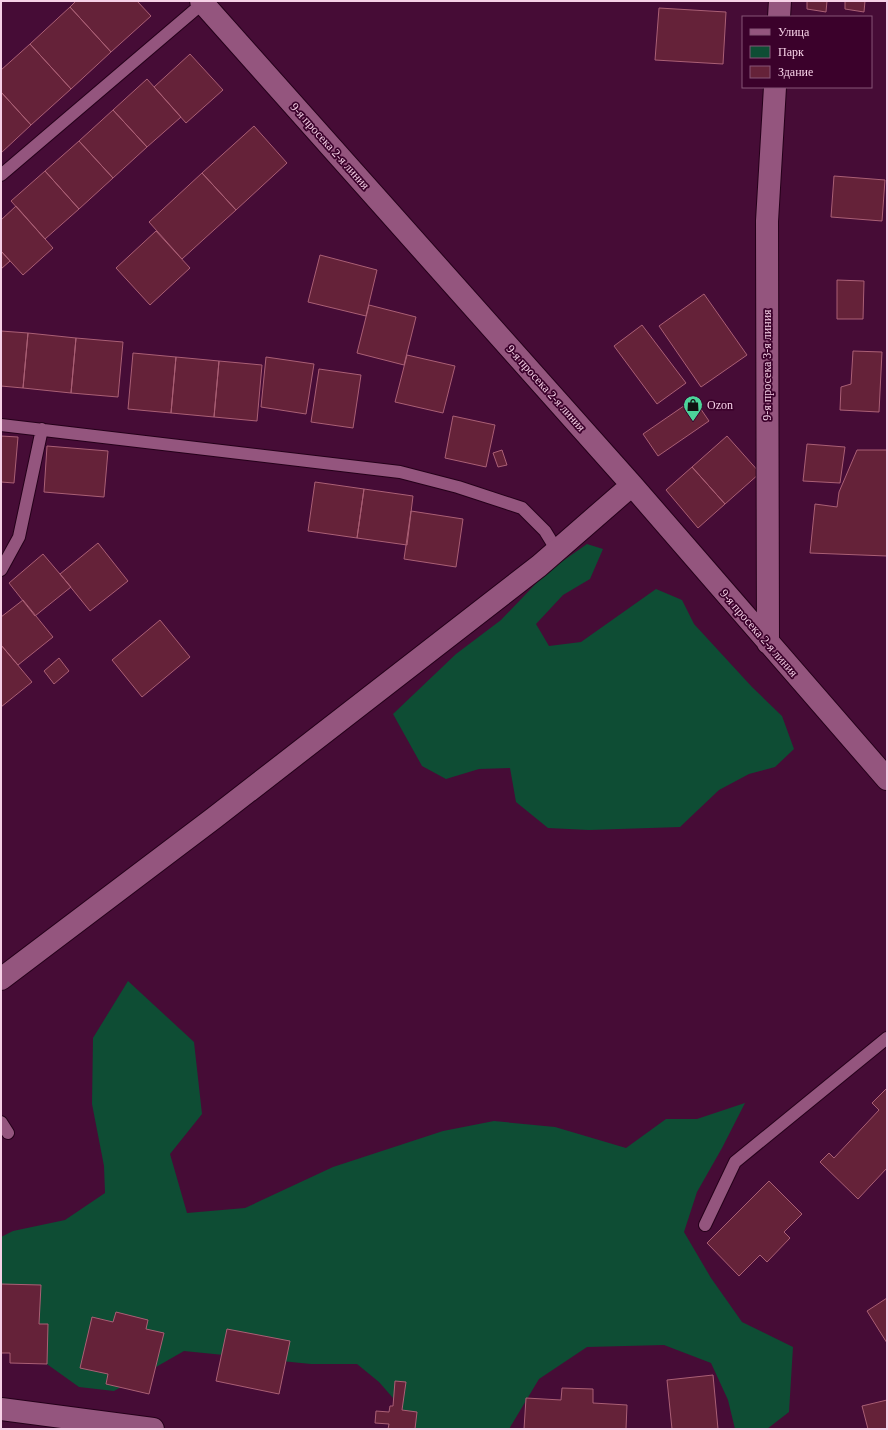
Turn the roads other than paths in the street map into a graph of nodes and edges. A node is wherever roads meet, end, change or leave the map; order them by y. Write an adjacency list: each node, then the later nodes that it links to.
1 (780, 1): 3 (street)
2 (202, 2): 5 (lane); 8 (street, 9-я просека 2-я линия)
3 (779, 16)
4 (775, 88): 11 (street, 9-я просека 3-я линия)
5 (1, 175)
6 (1, 425): 7 (lane)
7 (42, 429): 9 (lane); 10 (lane)
8 (632, 485): 9 (street); 11 (street, 9-я просека 2-я линия)
9 (556, 549): 13 (street)
10 (1, 570)
11 (768, 643): 12 (street, 9-я просека 2-я линия)
12 (887, 779)
13 (1, 979)
14 (887, 1038): 17 (lane)
15 (1, 1122): 16 (lane)
16 (8, 1133)
17 (705, 1225)
18 (1, 1409): 19 (street)
19 (72, 1423): 20 (street)
20 (153, 1429)

